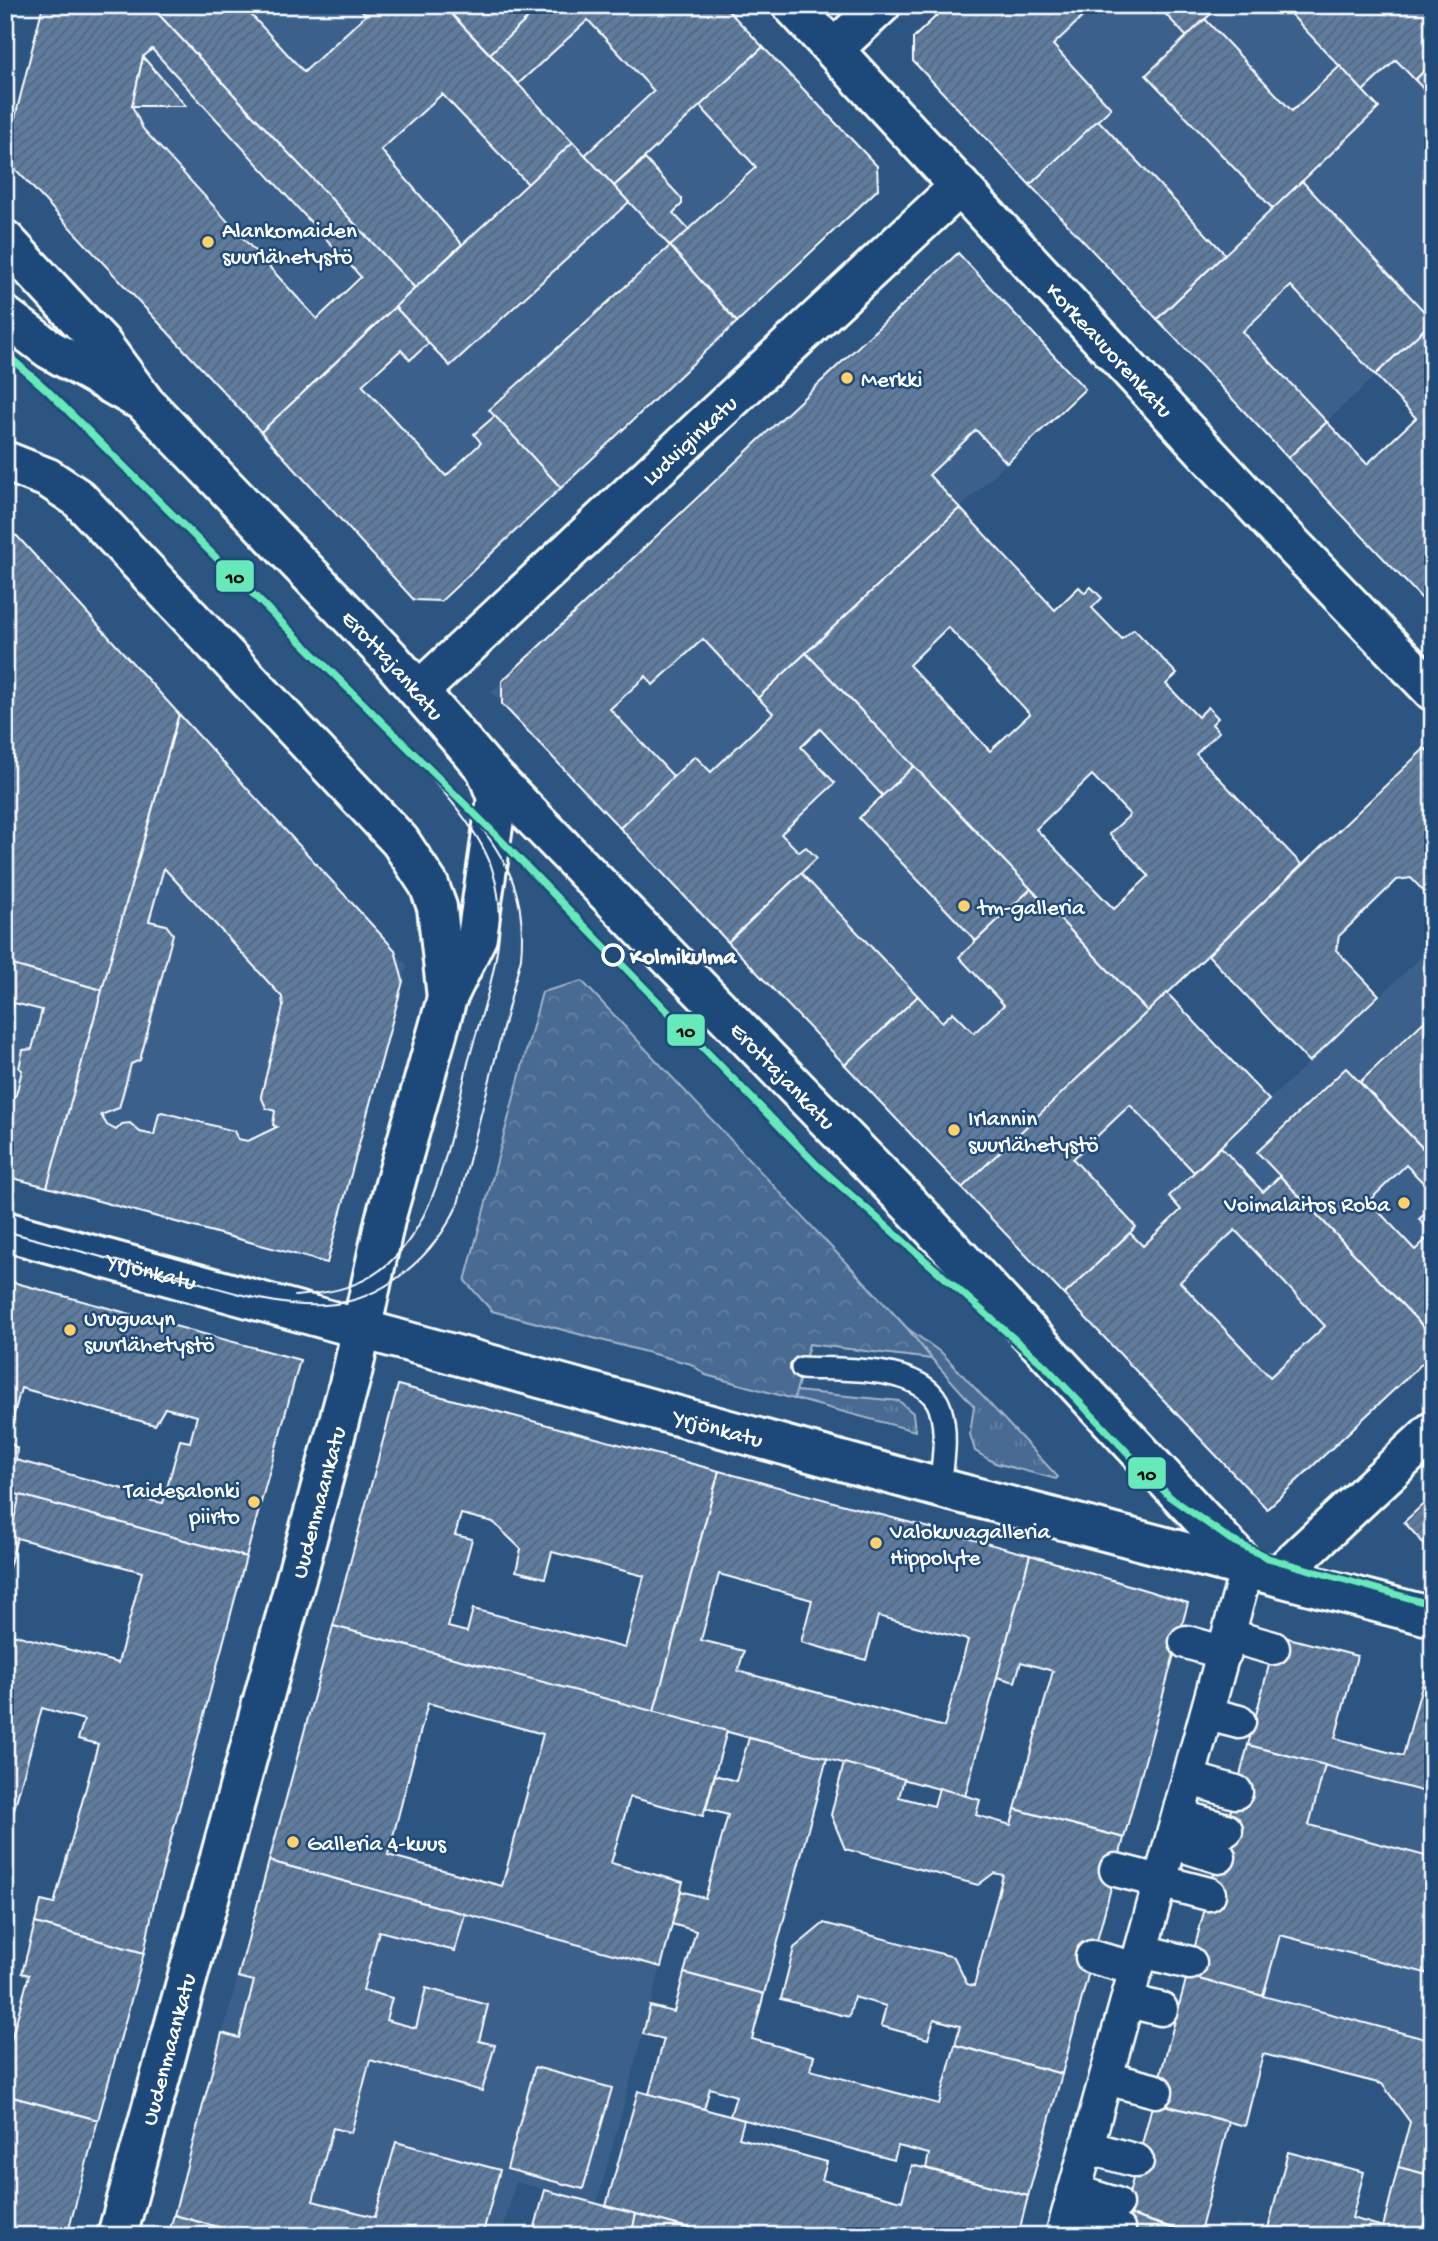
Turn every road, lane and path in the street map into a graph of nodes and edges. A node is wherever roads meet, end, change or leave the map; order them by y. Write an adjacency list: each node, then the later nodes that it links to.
1 (793, 5): 3 (street, Korkeavuorenkatu)
2 (881, 5): 3 (street)
3 (834, 50): 4 (street, Korkeavuorenkatu)
4 (960, 186): 9 (street, Ludviginkatu); 10 (street, Korkeavuorenkatu)
5 (5, 240): 7 (street, Erottajankatu)
6 (5, 316): 7 (street, Erottajankatu)
7 (145, 403): 9 (street, Erottajankatu)
8 (5, 461): 12 (street)
9 (419, 691): 11 (street, Erottajankatu)
10 (1433, 691)
11 (486, 769): 12 (street, Uudenmaankatu); 18 (street, Erottajankatu)
12 (447, 998): 14 (street, Uudenmaankatu)
13 (5, 1231): 14 (street, Yrjönkatu)
14 (363, 1329): 17 (street, Yrjönkatu); 40 (street, Uudenmaankatu)
15 (802, 1368): 17 (lane)
16 (1433, 1431): 18 (street)
17 (940, 1488): 18 (street, Yrjönkatu)
18 (1263, 1572): 19 (street, Yrjönkatu); 21 (street)
19 (1433, 1617)
20 (1186, 1642): 21 (street)
21 (1228, 1644): 22 (street); 23 (street)
22 (1273, 1648)
23 (1208, 1714): 24 (street); 25 (street)
24 (1239, 1722)
25 (1191, 1775): 26 (street); 27 (street)
26 (1237, 1787)
27 (1167, 1862): 27 (street); 28 (street); 30 (street)
28 (1116, 1870)
29 (1093, 1957): 30 (street)
30 (1140, 1960): 31 (street); 32 (street)
31 (1190, 1963)
32 (1128, 2001): 33 (street); 34 (street)
33 (1161, 2009)
34 (1107, 2077): 35 (street); 36 (street)
35 (1153, 2089)
36 (1087, 2147): 37 (street); 38 (street)
37 (1137, 2161)
38 (1069, 2211): 39 (street)
39 (1116, 2215)
40 (117, 2236)

